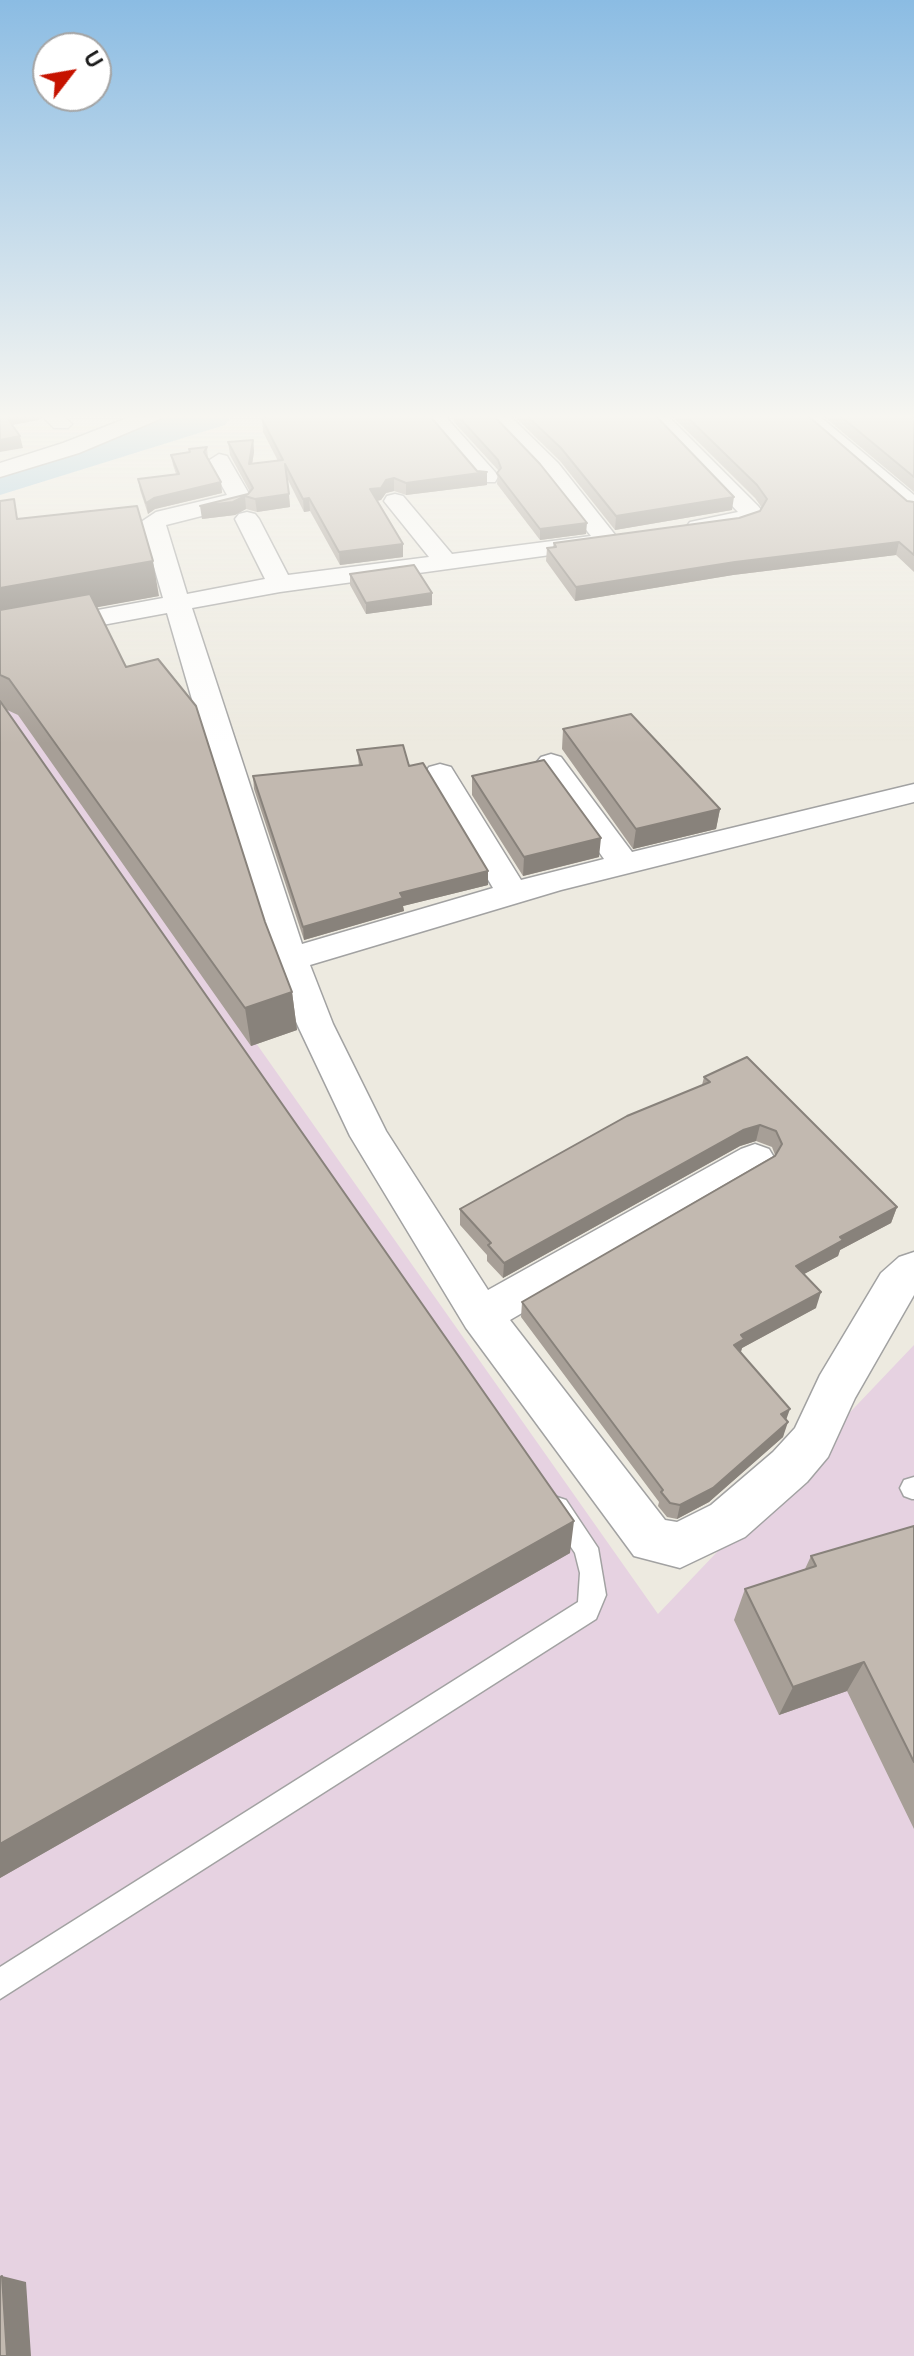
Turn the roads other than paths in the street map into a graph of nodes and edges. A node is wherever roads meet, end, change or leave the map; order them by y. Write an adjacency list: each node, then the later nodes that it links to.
1 (154, 525): 9 (street)
2 (250, 525): 8 (street)
3 (415, 525): 7 (street)
4 (605, 525): 7 (street)
5 (711, 525): 6 (street)
6 (673, 531)
7 (445, 561): 8 (street)
8 (280, 584): 9 (street)
9 (176, 601): 10 (street); 16 (street)
10 (0, 636)
11 (551, 763): 14 (street)
12 (440, 773): 15 (street)
13 (914, 793): 14 (street)
14 (623, 863): 15 (street)
15 (512, 893): 16 (street)
16 (290, 959): 19 (street)
17 (755, 1159): 19 (street)
18 (914, 1269): 19 (street)
19 (481, 1315)
20 (544, 1491): 21 (lane)
21 (0, 1984)

